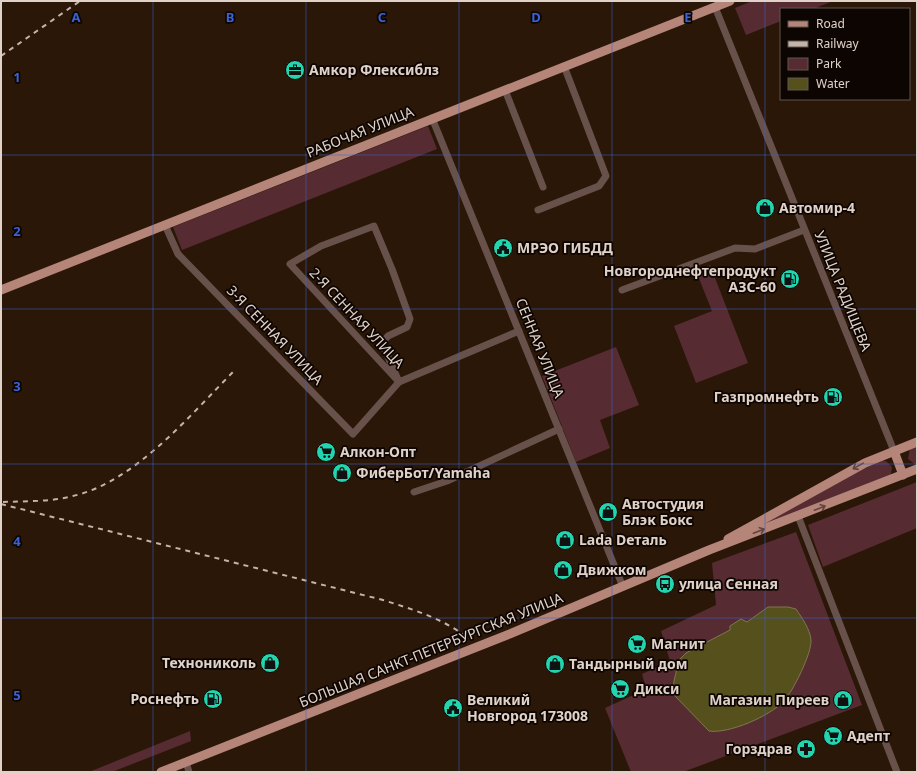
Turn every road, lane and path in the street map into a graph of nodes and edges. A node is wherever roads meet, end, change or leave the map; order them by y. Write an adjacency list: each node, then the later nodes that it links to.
1 (730, 1): 2 (main road, РАБОЧАЯ УЛИЦА)
2 (715, 7): 3 (main road, РАБОЧАЯ УЛИЦА); 9 (street, УЛИЦА РАДИЩЕВА)
3 (564, 66): 4 (main road, РАБОЧАЯ УЛИЦА); 7 (street)
4 (505, 90): 5 (main road, РАБОЧАЯ УЛИЦА); 6 (street)
5 (432, 118): 8 (main road, РАБОЧАЯ УЛИЦА); 12 (street, СЕННАЯ УЛИЦА)
6 (543, 187)
7 (538, 210)
8 (165, 225): 10 (main road, РАБОЧАЯ УЛИЦА); 13 (street, 3-Я СЕННАЯ УЛИЦА)
9 (804, 230): 11 (street); 16 (street, УЛИЦА РАДИЩЕВА)
10 (1, 290)
11 (622, 290)
12 (519, 331): 13 (street); 14 (street, СЕННАЯ УЛИЦА)
13 (399, 382): 13 (street, 2-Я СЕННАЯ УЛИЦА)
14 (559, 429): 19 (street); 22 (street, СЕННАЯ УЛИЦА)
15 (917, 442): 16 (main road, БОЛЬШАЯ САНКТ-ПЕТЕРБУРГСКАЯ УЛИЦА)
16 (894, 451): 18 (main road); 21 (main road, БОЛЬШАЯ САНКТ-ПЕТЕРБУРГСКАЯ УЛИЦА, one-way to 21)
17 (917, 469): 18 (main road, БОЛЬШАЯ САНКТ-ПЕТЕРБУРГСКАЯ УЛИЦА)
18 (903, 475): 20 (main road, БОЛЬШАЯ САНКТ-ПЕТЕРБУРГСКАЯ УЛИЦА, one-way to 18)
19 (414, 492)
20 (798, 516): 21 (main road, БОЛЬШАЯ САНКТ-ПЕТЕРБУРГСКАЯ УЛИЦА, one-way to 20); 26 (street)
21 (709, 550): 22 (main road, БОЛЬШАЯ САНКТ-ПЕТЕРБУРГСКАЯ УЛИЦА)
22 (623, 587): 23 (main road, БОЛЬШАЯ САНКТ-ПЕТЕРБУРГСКАЯ УЛИЦА)
23 (186, 762): 24 (main road, БОЛЬШАЯ САНКТ-ПЕТЕРБУРГСКАЯ УЛИЦА); 25 (street)
24 (161, 772)
25 (189, 772)
26 (897, 772)

